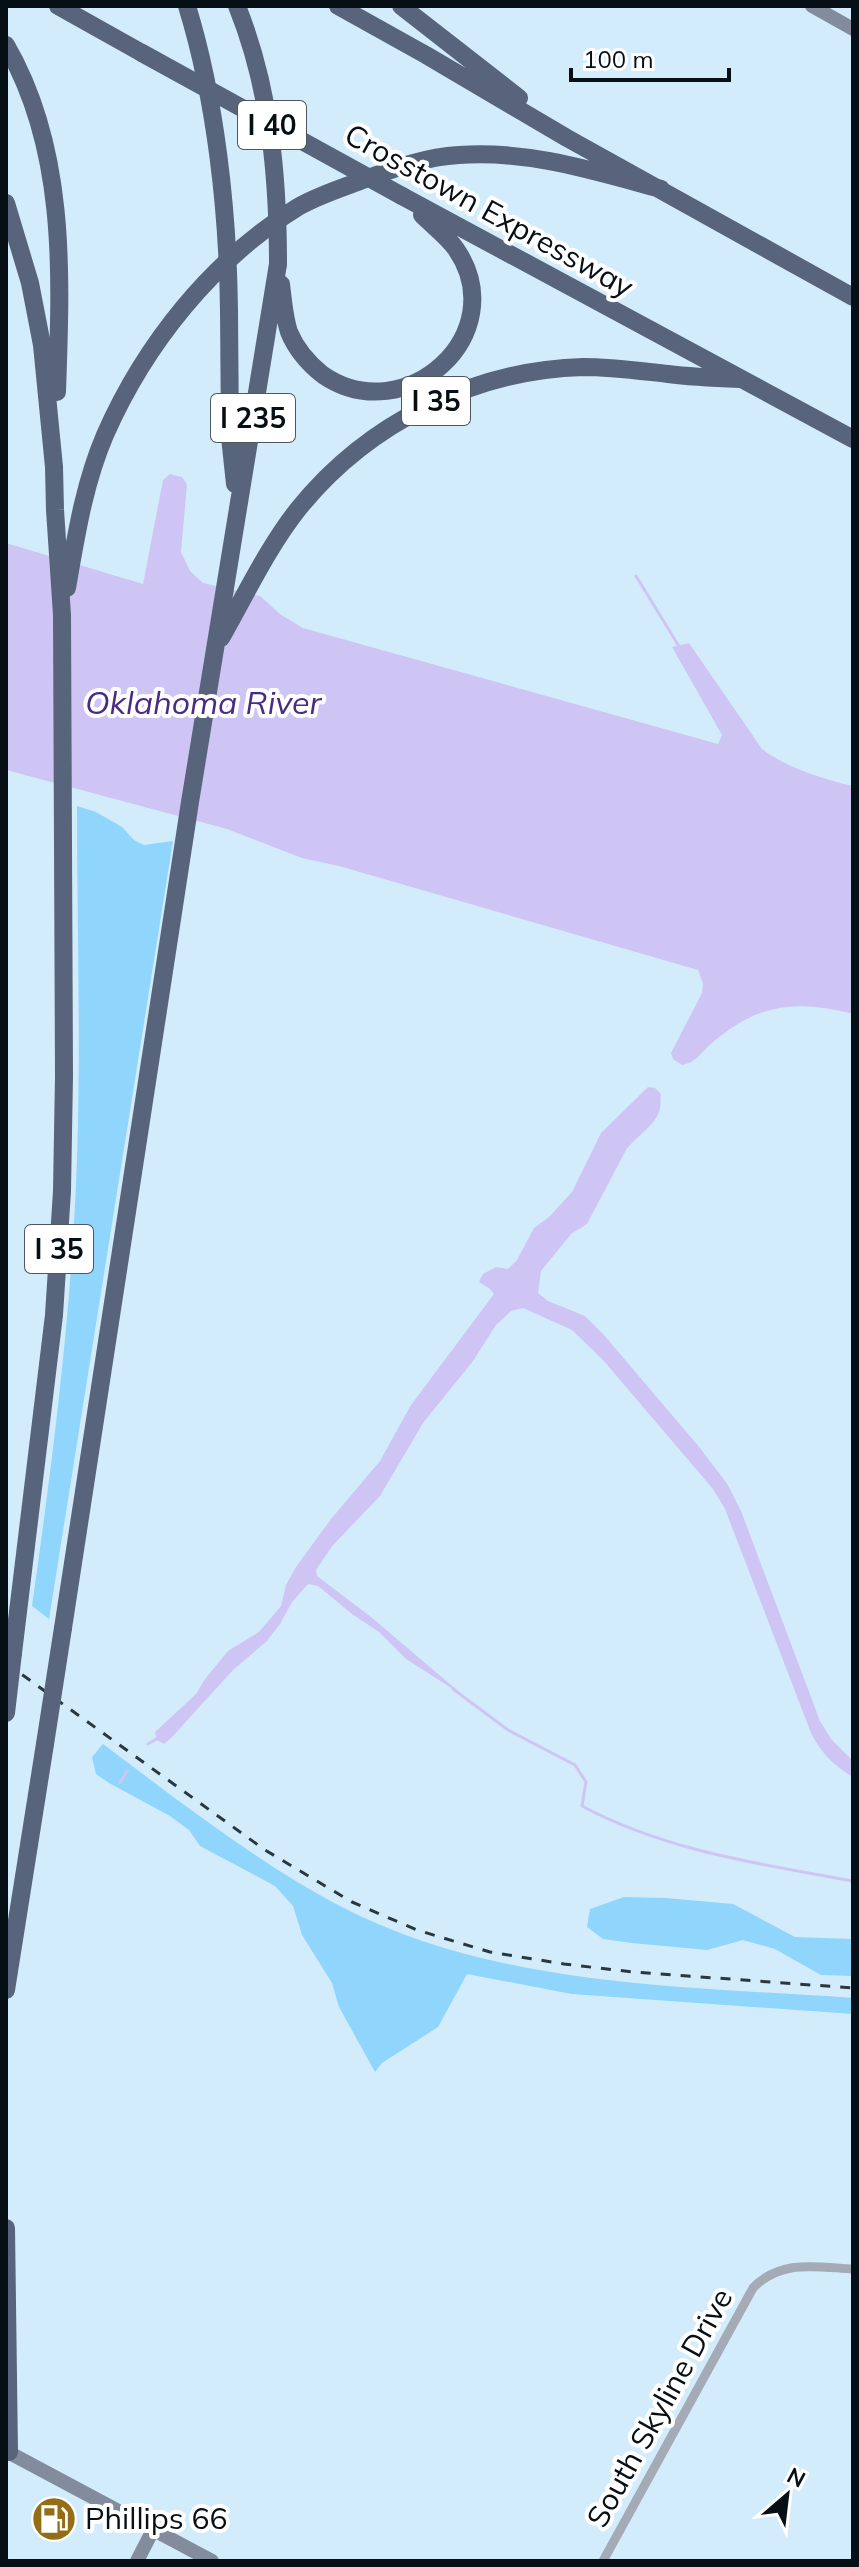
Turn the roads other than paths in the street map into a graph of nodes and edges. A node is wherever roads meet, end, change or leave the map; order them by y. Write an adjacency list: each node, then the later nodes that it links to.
1 (58, 6): 8 (highway, Crosstown Expressway / I 40)
2 (70, 6): 8 (highway)
3 (187, 6): 20 (highway, bridge)
4 (237, 6): 15 (highway, I 235, bridge)
5 (338, 6): 11 (highway)
6 (401, 6): 11 (highway)
7 (812, 6): 9 (main road)
8 (88, 22): 13 (highway, Crosstown Expressway / I 40, bridge)
9 (853, 29)
10 (6, 45): 19 (highway)
11 (567, 138): 12 (highway)
12 (661, 189): 16 (highway, I 35); 21 (highway, I 35)
13 (402, 196): 15 (highway); 17 (highway, Crosstown Expressway / I 40)
14 (6, 203): 19 (highway)
15 (278, 264): 20 (highway, I 235)
16 (853, 297)
17 (740, 379): 18 (highway, Crosstown Expressway / I 35); 22 (highway, I 35)
18 (853, 439)
19 (54, 467): 21 (highway)
20 (238, 510): 22 (highway, I 235)
21 (62, 615): 23 (highway, I 35, bridge)
22 (214, 651): 24 (highway, I 35, bridge)
23 (6, 1713)
24 (6, 1990)
25 (6, 2228): 27 (highway)
26 (853, 2269): 31 (street, South Skyline Drive)
27 (7, 2455): 28 (main road)
28 (153, 2530): 29 (main road); 30 (main road)
29 (137, 2561)
30 (212, 2561)
31 (603, 2561)

